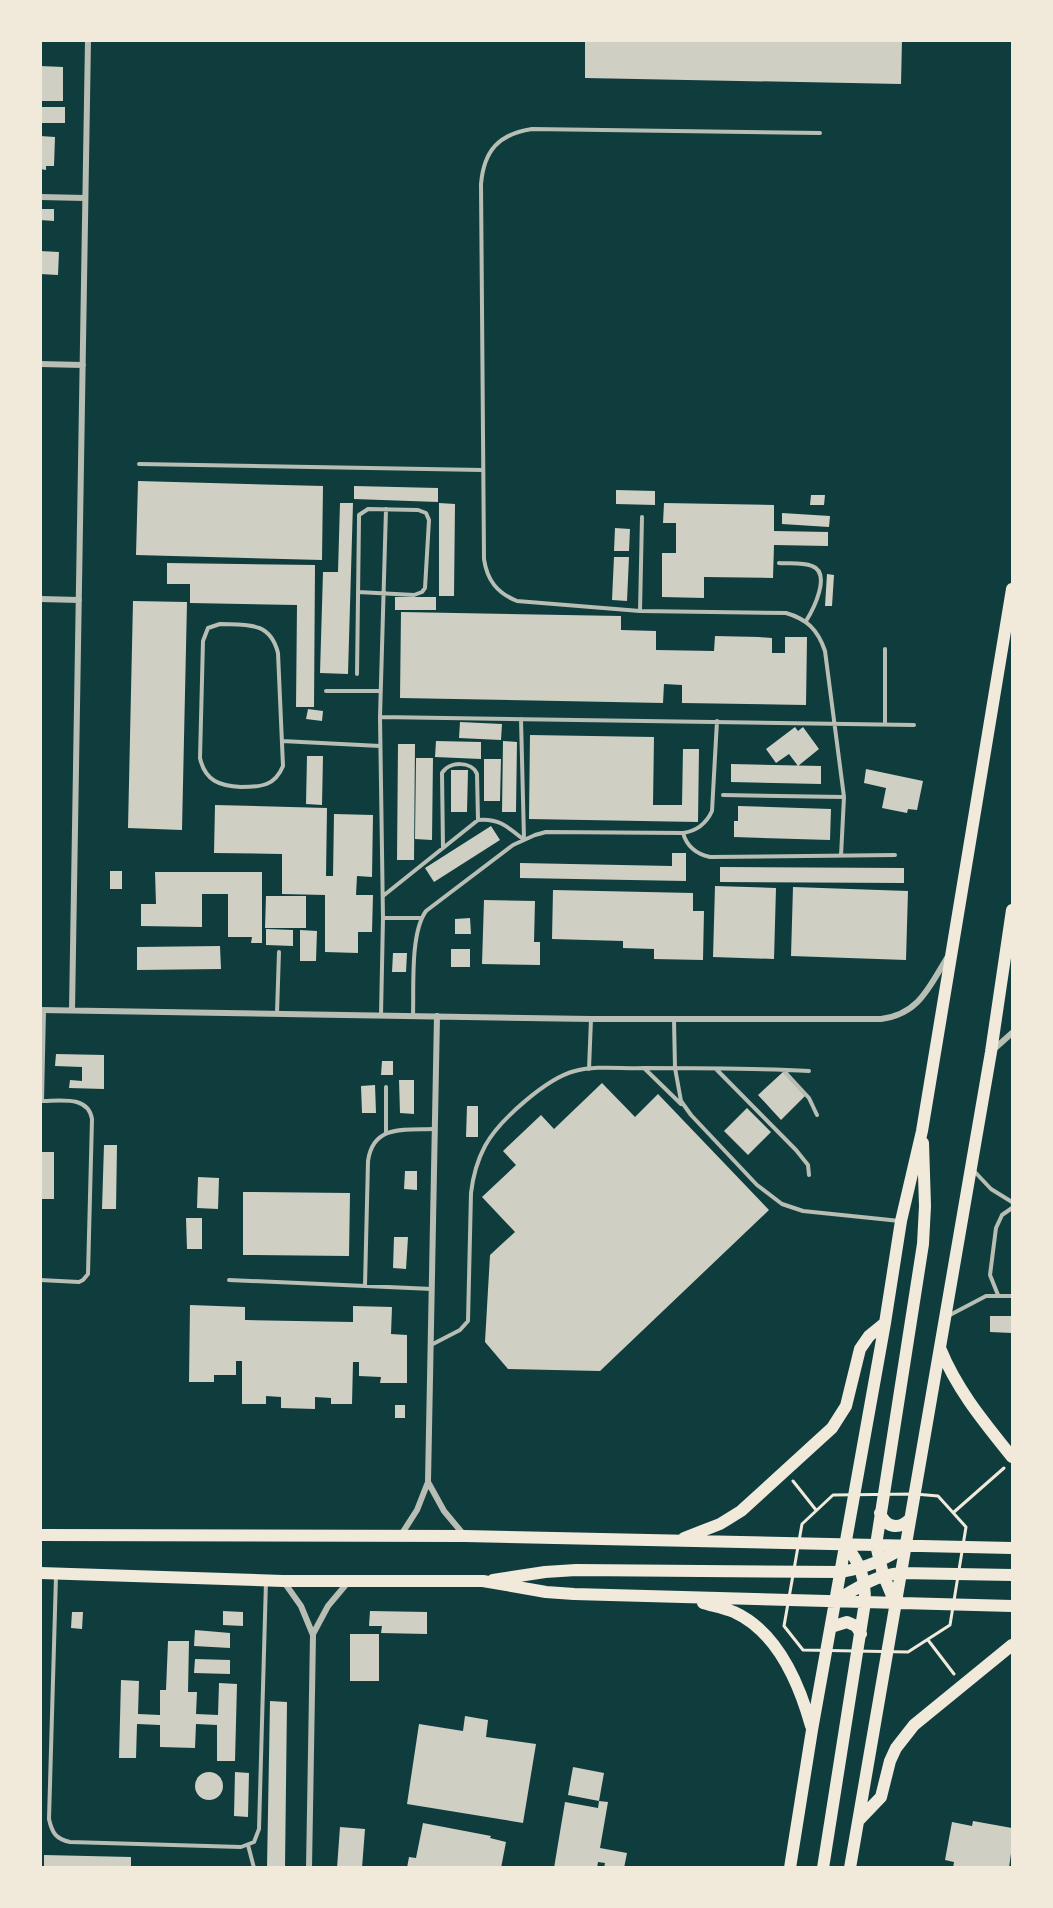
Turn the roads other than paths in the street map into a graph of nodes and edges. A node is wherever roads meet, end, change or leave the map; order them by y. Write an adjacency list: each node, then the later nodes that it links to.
1 (88, 40): 4 (street)
2 (819, 133): 8 (lane)
3 (40, 197): 4 (street)
4 (85, 198): 6 (street)
5 (40, 364): 6 (street)
6 (83, 365): 16 (street)
7 (139, 464): 8 (lane)
8 (483, 470): 17 (lane)
9 (386, 509): 13 (lane); 14 (lane); 14 (lane)
10 (642, 517): 17 (lane)
11 (778, 563): 18 (lane)
12 (1012, 589): 43 (main road)
13 (358, 592): 14 (lane); 20 (lane)
14 (382, 594): 22 (lane)
15 (40, 599): 16 (street)
16 (79, 600): 48 (street)
17 (640, 611): 18 (lane)
18 (806, 621): 26 (lane)
19 (885, 649): 27 (lane)
20 (357, 674)
21 (326, 691): 22 (lane)
22 (380, 691): 23 (lane)
23 (380, 717): 24 (lane); 30 (lane)
24 (521, 719): 25 (lane); 35 (lane)
25 (717, 722): 26 (lane); 34 (lane)
26 (834, 723): 27 (lane); 32 (lane)
27 (885, 724): 28 (lane)
28 (914, 725)
29 (282, 741): 29 (lane); 30 (lane)
30 (380, 746): 39 (lane)
31 (723, 795): 32 (lane)
32 (844, 797): 38 (lane)
33 (478, 820): 35 (lane); 36 (lane); 36 (lane)
34 (683, 833): 35 (lane); 38 (lane)
35 (524, 840): 42 (lane)
36 (443, 848): 39 (lane)
37 (895, 855): 38 (lane)
38 (841, 856)
39 (382, 896): 41 (lane)
40 (1012, 910): 45 (main road)
41 (383, 918): 42 (lane); 50 (lane)
42 (420, 918): 51 (lane)
43 (952, 950): 53 (street); 68 (main road)
44 (279, 952): 49 (lane)
45 (1005, 962): 46 (street); 56 (main road)
46 (1012, 973)
47 (42, 1010): 48 (street); 64 (lane)
48 (72, 1010): 49 (street)
49 (277, 1014): 50 (street)
50 (381, 1015): 51 (street)
51 (413, 1016): 52 (street)
52 (437, 1016): 54 (street); 67 (street)
53 (674, 1018): 54 (street); 58 (lane)
54 (591, 1019): 59 (lane)
55 (1012, 1033): 56 (street)
56 (991, 1052): 70 (main road)
57 (644, 1068): 58 (lane); 59 (lane); 65 (lane)
58 (675, 1068): 60 (lane); 65 (lane)
59 (589, 1069): 83 (lane)
60 (716, 1069): 61 (lane); 71 (lane)
61 (783, 1070): 62 (lane); 66 (lane)
62 (809, 1071)
63 (386, 1087): 69 (lane)
64 (41, 1101): 75 (lane)
65 (686, 1108): 74 (lane)
66 (817, 1115)
67 (435, 1129): 69 (lane); 78 (street)
68 (922, 1131): 74 (main road); 87 (main road)
69 (386, 1133): 77 (lane)
70 (970, 1165): 72 (lane); 81 (main road)
71 (809, 1175)
72 (1012, 1202)
73 (1012, 1208): 79 (lane)
74 (901, 1221): 82 (main road)
75 (40, 1280)
76 (229, 1280): 77 (lane)
77 (365, 1286): 78 (lane)
78 (432, 1289): 83 (street)
79 (998, 1295): 80 (lane); 81 (lane)
80 (1012, 1296)
81 (945, 1318): 84 (main road)
82 (885, 1323): 92 (main road); 93 (main road)
83 (430, 1346): 86 (street)
84 (940, 1347): 85 (main road); 88 (main road)
85 (1012, 1457)
86 (428, 1482): 90 (street); 91 (street)
87 (880, 1513): 88 (main road); 94 (main road)
88 (910, 1519): 95 (main road)
89 (40, 1535): 90 (main road)
90 (401, 1535): 91 (main road)
91 (465, 1536): 92 (main road)
92 (674, 1541): 93 (main road)
93 (845, 1545): 94 (main road); 98 (main road); 99 (main road)
94 (876, 1545): 95 (main road); 97 (main road)
95 (906, 1546): 96 (main road); 97 (main road); 101 (main road)
96 (1012, 1548)
97 (879, 1562): 98 (main road); 103 (main road)
98 (862, 1569): 99 (main road); 109 (main road)
99 (840, 1572): 108 (main road); 111 (main road)
100 (40, 1573): 102 (main road)
101 (901, 1573): 103 (main road); 104 (main road); 113 (main road)
102 (56, 1574): 105 (main road); 121 (lane)
103 (883, 1574): 109 (main road); 113 (main road)
104 (1012, 1575)
105 (266, 1581): 106 (main road); 121 (lane)
106 (283, 1581): 107 (main road); 117 (street)
107 (349, 1581): 108 (main road); 117 (street)
108 (483, 1581): 110 (main road)
109 (865, 1582): 111 (main road); 112 (main road)
110 (684, 1598): 111 (main road); 119 (main road)
111 (835, 1601): 112 (main road); 115 (main road)
112 (866, 1602): 113 (main road); 116 (main road)
113 (896, 1603): 114 (main road); 120 (main road)
114 (1012, 1606)
115 (831, 1627): 116 (main road); 119 (main road)
116 (861, 1634): 125 (main road)
117 (313, 1635): 123 (street)
118 (1012, 1645): 120 (main road)
119 (812, 1730): 124 (main road)
120 (858, 1821): 126 (main road)
121 (248, 1845): 122 (lane)
122 (254, 1868)
123 (309, 1868)
124 (790, 1868)
125 (823, 1868)
126 (850, 1868)

